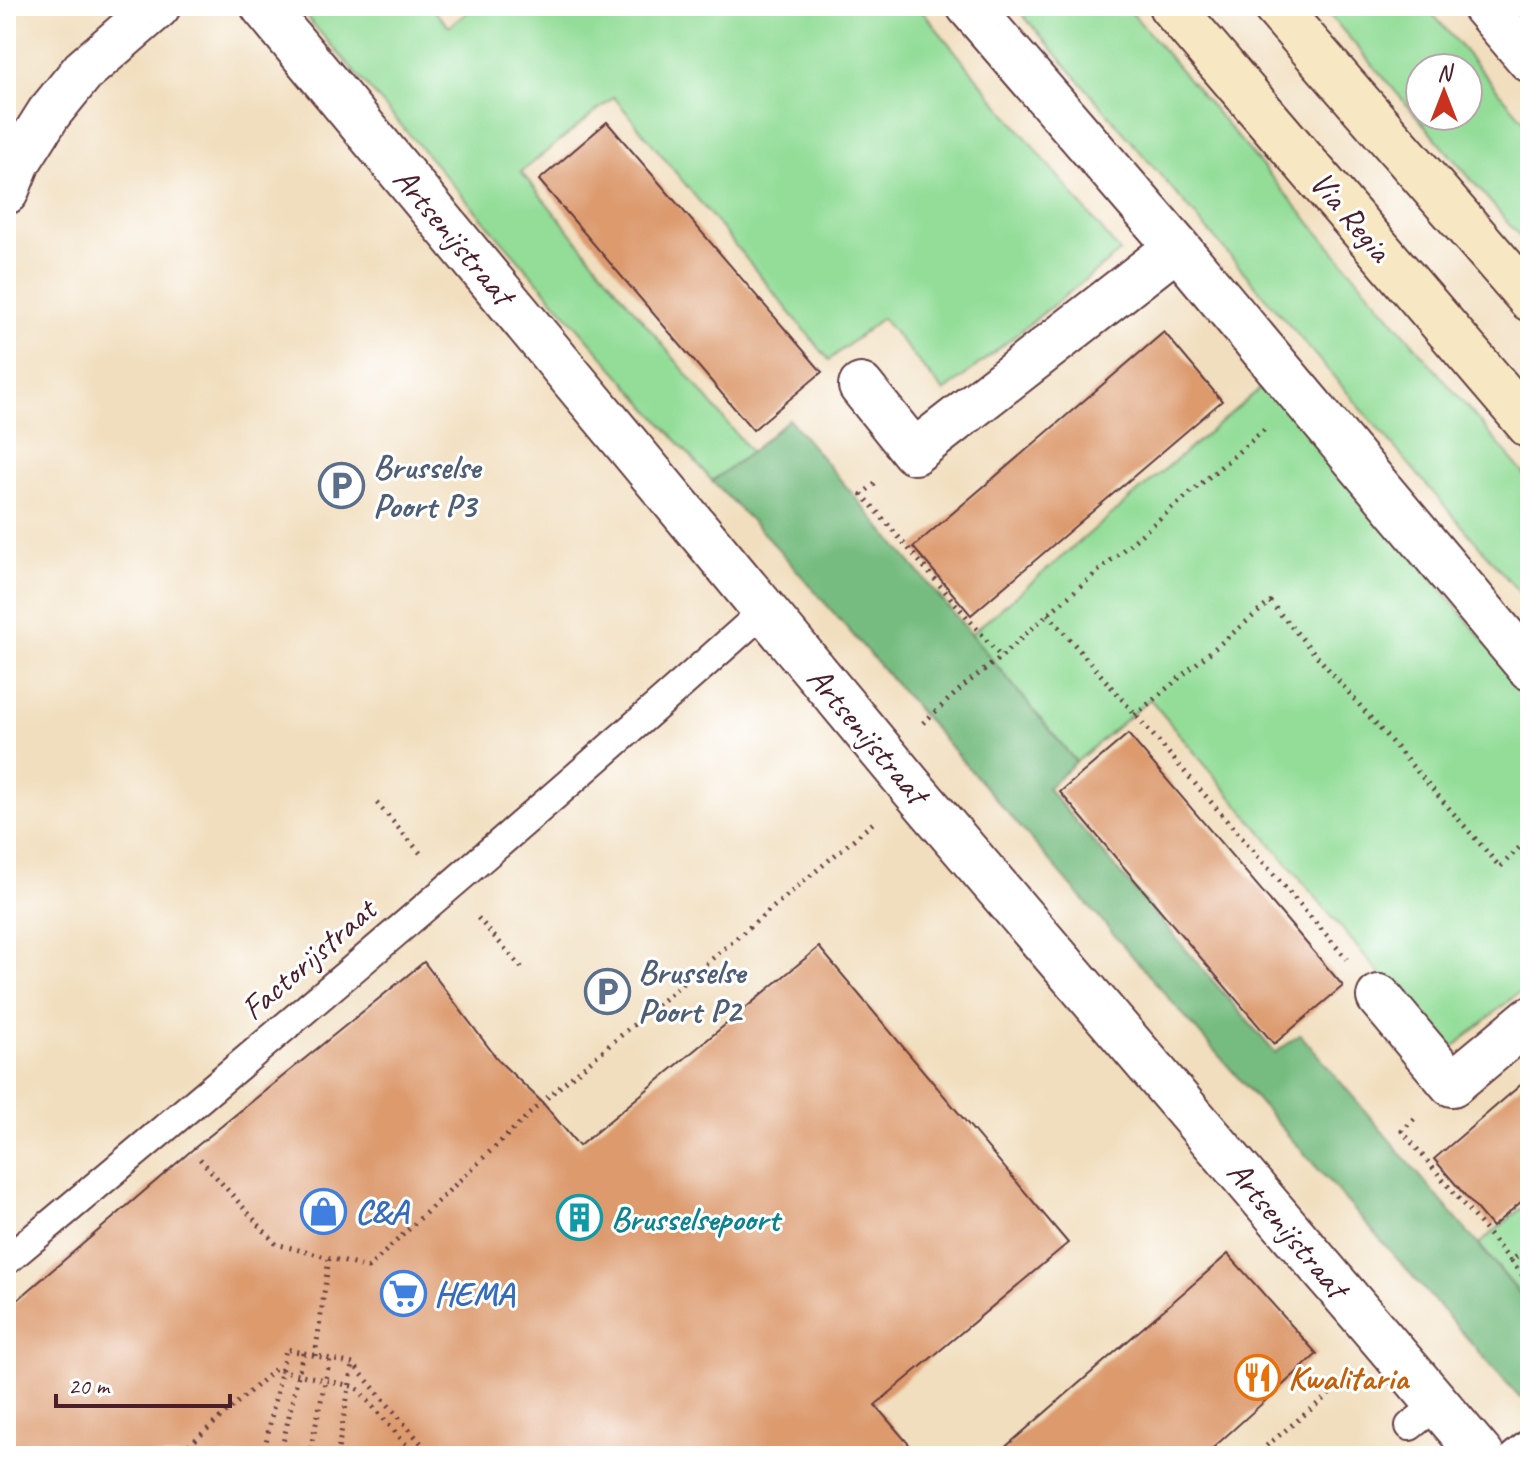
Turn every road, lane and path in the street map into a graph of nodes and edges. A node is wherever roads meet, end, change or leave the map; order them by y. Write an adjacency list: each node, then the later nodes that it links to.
1 (158, 6): 8 (street)
2 (263, 6): 15 (street, Artsenijstraat)
3 (969, 6): 9 (street)
4 (1171, 6): 13 (main road, Via Regia)
5 (1275, 6): 10 (main road)
6 (1484, 6): 7 (street)
7 (1530, 60)
8 (10, 170)
9 (1177, 247): 12 (street); 14 (street)
10 (1530, 299)
11 (861, 386): 14 (street)
12 (1303, 397): 16 (path); 18 (street)
13 (1530, 426)
14 (914, 452): 17 (path)
15 (764, 611): 26 (lane, Factorijstraat); 32 (street, Artsenijstraat)
16 (1048, 614): 17 (path); 20 (path)
17 (1001, 657): 19 (path)
18 (1530, 668)
19 (967, 683)
20 (1135, 715): 21 (path); 23 (path)
21 (1530, 837)
22 (833, 859): 28 (path)
23 (1379, 997): 25 (street)
24 (1530, 1019): 25 (street)
25 (1452, 1084): 30 (path)
26 (170, 1124): 28 (path); 29 (lane, Factorijstraat)
27 (1530, 1245): 30 (path)
28 (329, 1258): 34 (path)
29 (6, 1261)
30 (1511, 1261): 31 (path)
31 (1530, 1284)
32 (1388, 1346): 45 (path); 46 (street, Artsenijstraat)
33 (303, 1353): 34 (path); 39 (path); 40 (path)
34 (315, 1356): 35 (path)
35 (330, 1359): 36 (path); 41 (path)
36 (353, 1364): 42 (path); 44 (path)
37 (1530, 1443): 47 (lane)
38 (177, 1456): 43 (path)
39 (263, 1456)
40 (280, 1456)
41 (309, 1456)
42 (337, 1456)
43 (416, 1456)
44 (432, 1456)
45 (1254, 1456)
46 (1482, 1456)
47 (1514, 1456)

